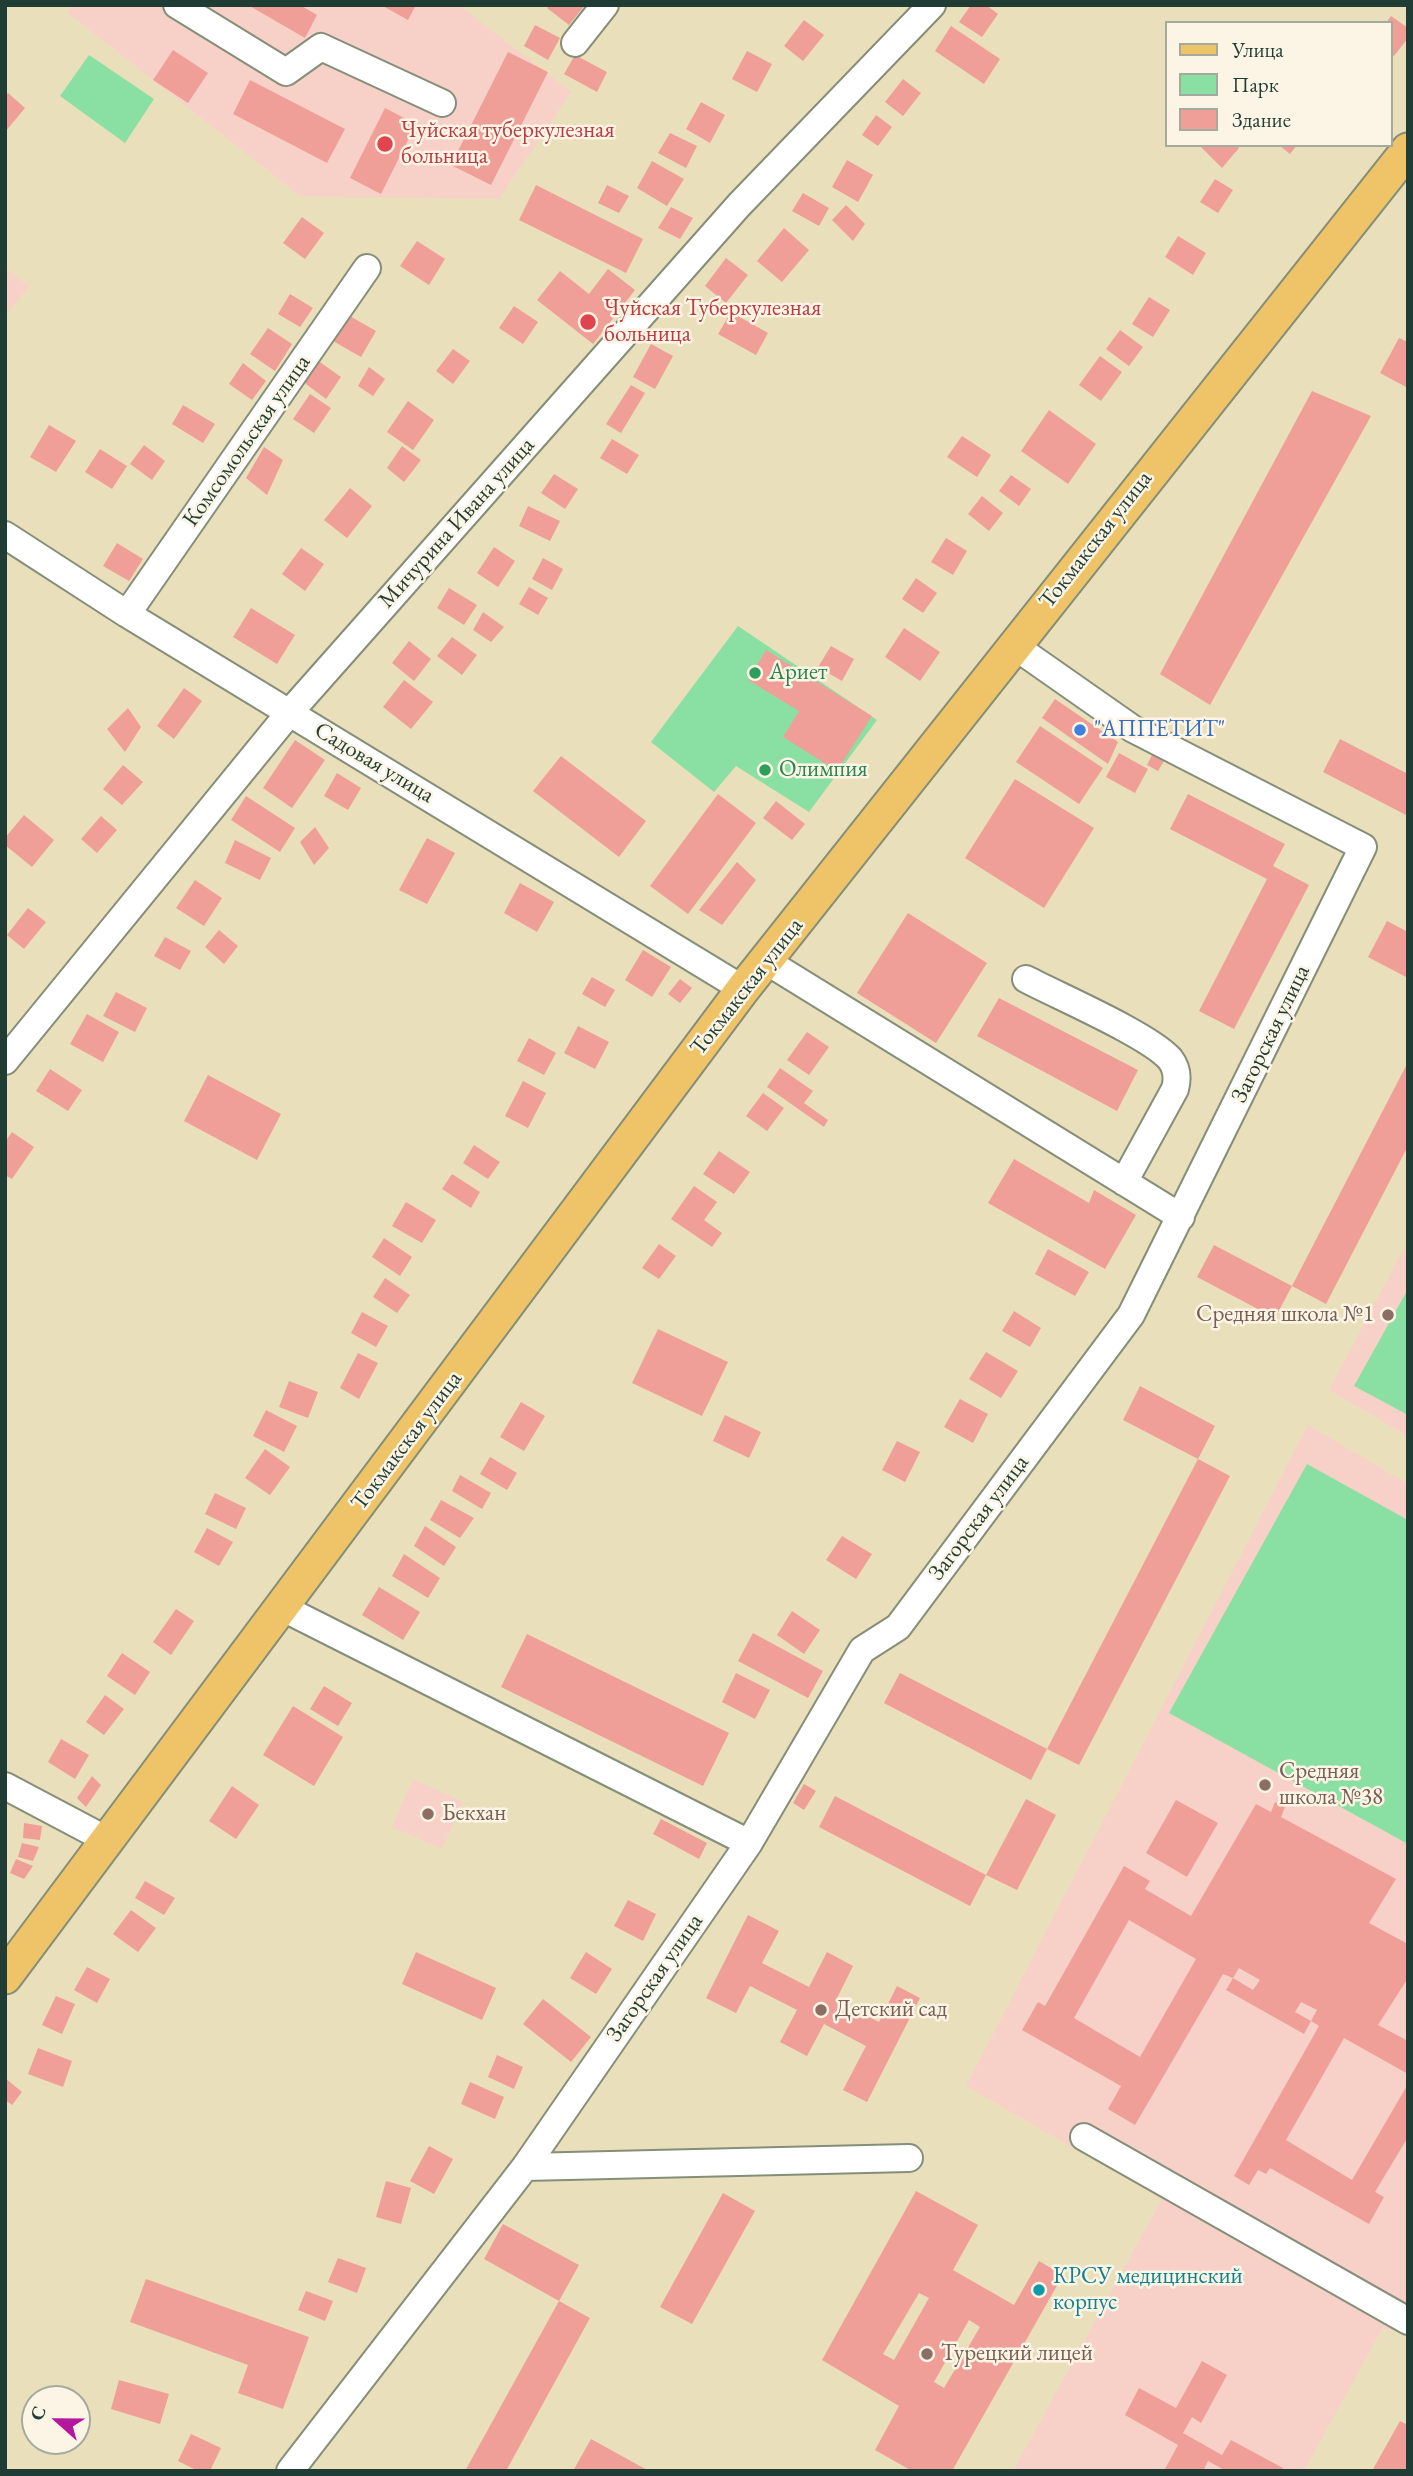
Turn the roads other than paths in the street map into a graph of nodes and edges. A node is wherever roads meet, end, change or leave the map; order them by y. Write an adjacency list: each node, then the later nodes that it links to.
1 (177, 5): 5 (street)
2 (605, 5): 4 (street)
3 (932, 5): 11 (street, Мичурина Ивана улица)
4 (575, 43)
5 (442, 103)
6 (1408, 150): 10 (main road, Токмакская улица)
7 (367, 268): 9 (street, Комсомольская улица)
8 (5, 535): 9 (street, Садовая улица)
9 (127, 614): 11 (street, Садовая улица)
10 (1013, 645): 12 (main road, Токмакская улица); 17 (street, Загорская улица)
11 (290, 712): 14 (street, Садовая улица); 15 (street, Мичурина Ивана улица)
12 (766, 961): 14 (main road, Токмакская улица); 16 (street)
13 (1026, 979): 16 (street)
14 (743, 989): 18 (main road, Токмакская улица)
15 (5, 1061)
16 (1124, 1182): 17 (street)
17 (1181, 1217): 21 (street, Загорская улица)
18 (283, 1608): 20 (main road, Токмакская улица); 21 (street)
19 (5, 1786): 20 (street)
20 (109, 1842): 22 (main road, Токмакская улица)
21 (749, 1843): 25 (street, Загорская улица)
22 (5, 1977)
23 (1084, 2137): 26 (street)
24 (909, 2158): 25 (street)
25 (525, 2167): 27 (street, Загорская улица)
26 (1408, 2321)
27 (290, 2471)

